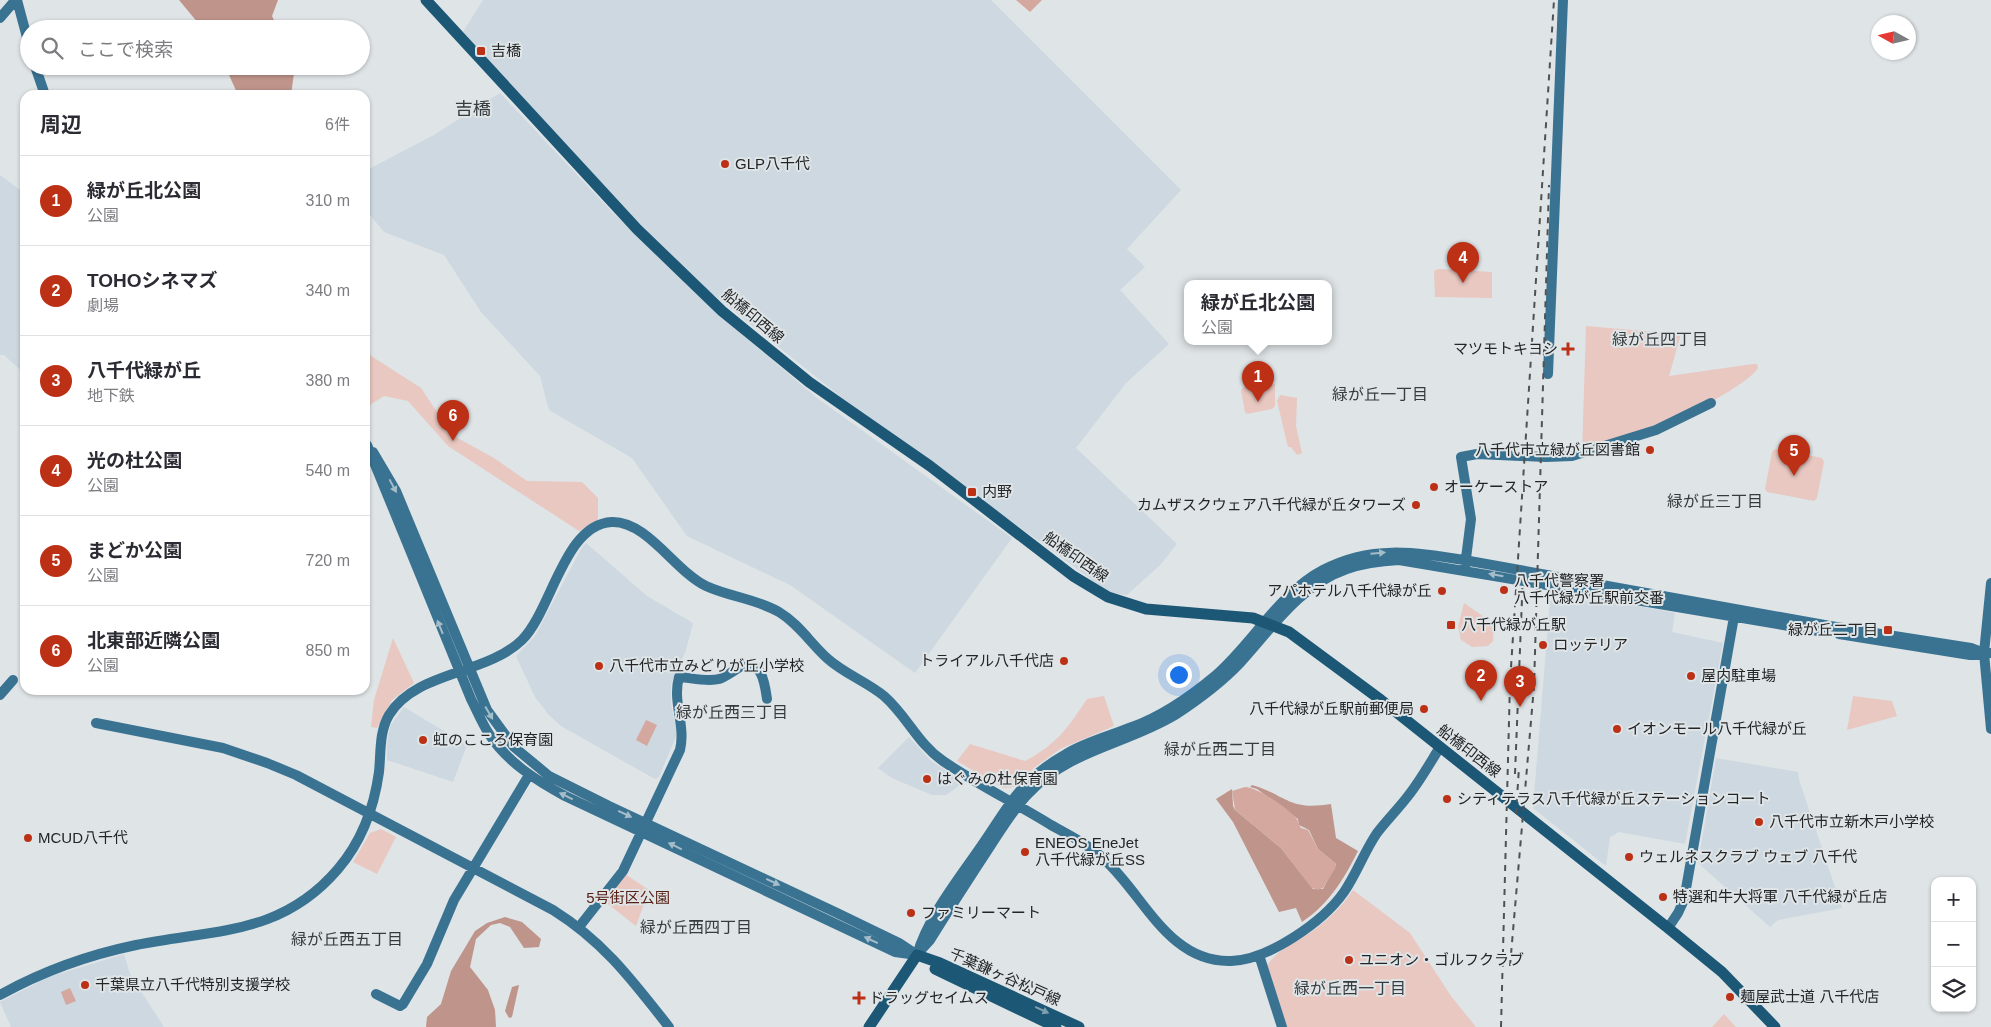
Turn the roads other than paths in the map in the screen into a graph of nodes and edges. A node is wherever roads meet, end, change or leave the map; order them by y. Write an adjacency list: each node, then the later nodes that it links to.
1 (426, 0): 14 (main road, 船橋印西線)
2 (1563, 0): 8 (street)
3 (17, 2): 4 (street); 5 (street)
4 (0, 18)
5 (22, 20)
6 (38, 75): 7 (street)
7 (42, 90)
8 (1548, 374)
9 (1711, 402): 11 (street)
10 (370, 453): 16 (street)
11 (1466, 565): 13 (street); 14 (street)
12 (1991, 583): 15 (street)
13 (1735, 612): 15 (street); 29 (street)
14 (1270, 623): 22 (main road, 船橋印西線); 24 (street)
15 (1987, 653): 21 (street)
16 (464, 670): 23 (street); 24 (street); 25 (street); 26 (street, one-way to 26)
17 (13, 680): 18 (street)
18 (0, 695)
19 (767, 699): 26 (street)
20 (96, 723): 25 (street)
21 (1991, 729)
22 (1440, 747): 29 (main road, 船橋印西線); 31 (street)
23 (529, 775): 26 (street, one-way to 23); 27 (street)
24 (1015, 803): 30 (street); 31 (street)
25 (370, 814): 27 (street); 33 (street)
26 (644, 827): 28 (street); 30 (street)
27 (473, 868): 28 (street); 32 (street)
28 (579, 926): 34 (street)
29 (1668, 928): 39 (main road, 船橋印西線)
30 (917, 955): 35 (main road); 36 (main road, 千葉鎌ヶ谷松戸線); 37 (main road, 千葉鎌ヶ谷松戸線, one-way to 37)
31 (1259, 955): 38 (street)
32 (376, 994)
33 (0, 995)
34 (669, 1027)
35 (869, 1027)
36 (1056, 1027)
37 (1079, 1027)
38 (1282, 1027)
39 (1775, 1027)

